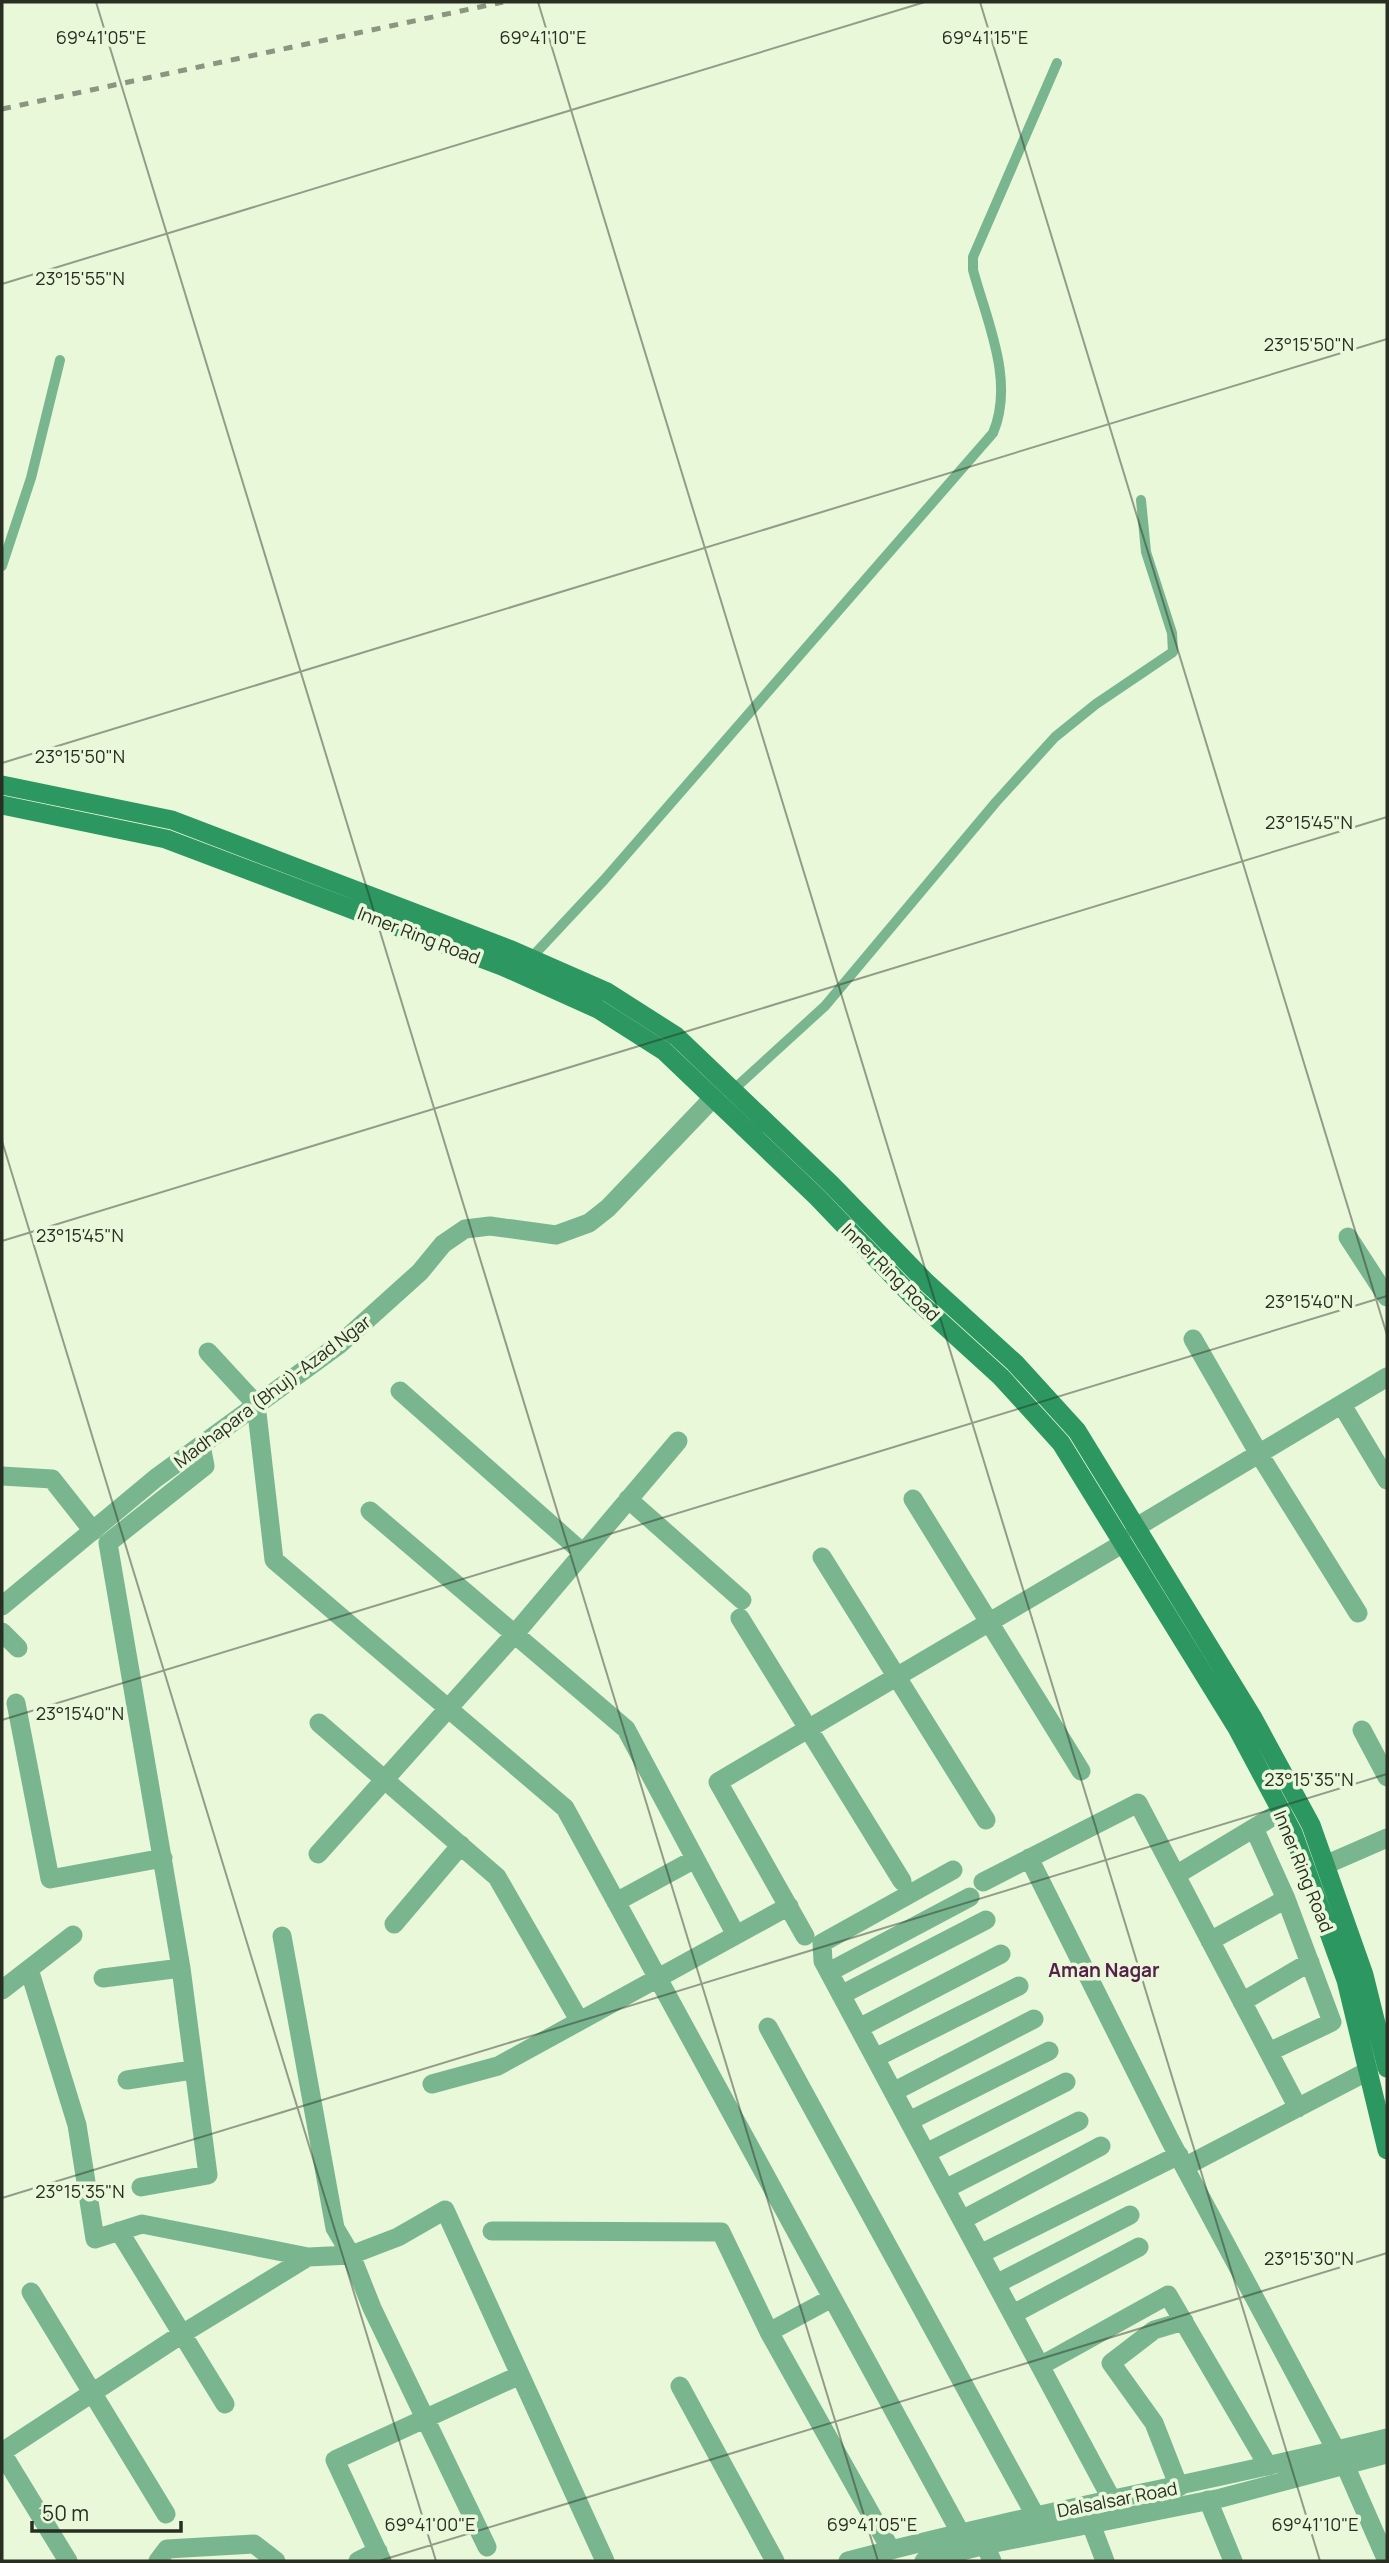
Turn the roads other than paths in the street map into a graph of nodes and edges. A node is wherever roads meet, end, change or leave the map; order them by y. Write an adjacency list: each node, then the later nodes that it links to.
1 (1057, 63): 7 (lane)
2 (60, 360): 4 (lane)
3 (1141, 500): 8 (lane)
4 (2, 566)
5 (2, 785): 7 (main road, Inner Ring Road)
6 (2, 805): 9 (main road, Inner Ring Road)
7 (531, 958): 8 (main road, Inner Ring Road)
8 (733, 1090): 26 (main road, Inner Ring Road)
9 (713, 1098): 16 (street, Madhapara (Bhuj)-Azad Ngar); 28 (main road, Inner Ring Road)
10 (1348, 1237): 11 (street)
11 (1387, 1297)
12 (1193, 1339): 20 (street)
13 (208, 1352): 16 (street)
14 (1387, 1377): 17 (street)
15 (400, 1391): 29 (street)
16 (257, 1404): 19 (street, Madhapara (Bhuj)-Azad Ngar); 39 (street)
17 (1342, 1405): 20 (street); 22 (street)
18 (678, 1441): 23 (street)
19 (201, 1445): 27 (street, Madhapara (Bhuj)-Azad Ngar); 53 (street)
20 (1259, 1454): 26 (street); 32 (street)
21 (2, 1476): 27 (street)
22 (1387, 1480)
23 (628, 1499): 29 (street); 41 (street)
24 (913, 1499): 33 (street)
25 (370, 1511): 35 (street)
26 (1135, 1528): 55 (main road, Inner Ring Road)
27 (93, 1531): 31 (street, Madhapara (Bhuj)-Azad Ngar)
28 (1122, 1544): 33 (street); 46 (main road, Inner Ring Road)
29 (583, 1553): 35 (street)
30 (822, 1557): 37 (street)
31 (2, 1606)
32 (1358, 1613)
33 (988, 1622): 37 (street); 43 (street)
34 (2, 1632): 36 (street)
35 (513, 1636): 39 (street); 54 (street)
36 (18, 1648)
37 (897, 1674): 41 (street); 47 (street)
38 (16, 1703): 53 (street)
39 (446, 1709): 45 (street); 62 (street)
40 (319, 1723): 45 (street)
41 (809, 1726): 58 (street); 63 (street)
42 (1362, 1730): 44 (street)
43 (1081, 1770)
44 (1387, 1777)
45 (385, 1778): 50 (street); 51 (street)
46 (1282, 1811): 48 (street); 89 (main road, Inner Ring Road)
47 (986, 1819)
48 (1254, 1828): 57 (street); 61 (street)
49 (1387, 1838): 55 (street)
50 (461, 1845): 65 (street); 83 (street)
51 (318, 1854)
52 (1029, 1857): 57 (street); 59 (street); 101 (street)
53 (163, 1858): 73 (street)
54 (695, 1859): 62 (street); 67 (street)
55 (1325, 1865): 89 (main road, Inner Ring Road)
56 (953, 1870): 75 (street)
57 (1176, 1875): 70 (street)
58 (902, 1881)
59 (983, 1882)
60 (971, 1897): 75 (street)
61 (1286, 1899): 70 (street); 72 (street)
62 (616, 1902): 77 (street)
63 (789, 1906): 67 (street); 68 (street)
64 (986, 1920): 80 (street)
65 (394, 1924)
66 (73, 1935): 74 (street)
67 (736, 1935): 77 (street)
68 (805, 1936)
69 (282, 1937): 110 (street)
70 (1210, 1941): 81 (street)
71 (1001, 1954): 85 (street)
72 (1310, 1962): 81 (street); 87 (street)
73 (181, 1968): 76 (street); 90 (street)
74 (29, 1969): 79 (street); 106 (street)
75 (829, 1972): 80 (street)
76 (103, 1978)
77 (658, 1979): 83 (street); 114 (street)
78 (1019, 1986): 88 (street)
79 (2, 1990)
80 (841, 1995): 85 (street)
81 (1242, 2002): 87 (street)
82 (1034, 2019): 94 (street)
83 (579, 2020): 93 (street)
84 (768, 2027): 134 (street)
85 (859, 2028): 88 (street)
86 (1049, 2051): 96 (street)
87 (1269, 2052): 95 (street)
88 (875, 2059): 94 (street)
89 (1382, 2065): 95 (street); 99 (main road, Inner Ring Road)
90 (192, 2070): 91 (street); 102 (street)
91 (127, 2080)
92 (1066, 2082): 100 (street)
93 (432, 2084)
94 (894, 2092): 96 (street)
95 (1298, 2108): 101 (street)
96 (909, 2121): 100 (street)
97 (1079, 2121): 103 (street)
98 (1101, 2146): 105 (street)
99 (1387, 2150)
100 (926, 2154): 103 (street)
101 (1183, 2161): 109 (street); 128 (street)
102 (141, 2188)
103 (946, 2189): 105 (street)
104 (1130, 2215): 112 (street)
105 (962, 2220): 109 (street)
106 (119, 2231): 111 (street); 118 (street)
107 (492, 2231): 117 (street)
108 (1139, 2247): 115 (street)
109 (980, 2254): 112 (street)
110 (351, 2255): 111 (street); 120 (street); 124 (street)
111 (308, 2257): 118 (street)
112 (996, 2284): 115 (street)
113 (31, 2292): 122 (street)
114 (832, 2298): 117 (street); 136 (street)
115 (1013, 2314): 119 (street)
116 (1184, 2322): 119 (street); 129 (street); 130 (street)
117 (769, 2332): 138 (street)
118 (182, 2334): 122 (street); 123 (street)
119 (1040, 2366): 131 (street)
120 (520, 2375): 124 (street); 145 (street)
121 (680, 2386): 146 (street)
122 (93, 2393): 126 (street); 133 (street)
123 (225, 2404)
124 (425, 2416): 137 (street); 140 (street)
125 (1387, 2438): 128 (street, Dalsalsar Road)
126 (2, 2452): 141 (street)
127 (1387, 2454): 128 (street, Dalsalsar Road)
128 (1340, 2458): 129 (street, Dalsalsar Road); 132 (street, Dalsalsar Road); 151 (street)
129 (1268, 2466): 130 (street, Dalsalsar Road)
130 (1179, 2487): 131 (street, Dalsalsar Road)
131 (1112, 2500): 134 (street, Dalsalsar Road)
132 (1208, 2500): 135 (street, Dalsalsar Road); 150 (street)
133 (166, 2514)
134 (1035, 2515): 136 (street, Dalsalsar Road)
135 (1091, 2524): 139 (street, Dalsalsar Road); 149 (street)
136 (960, 2532): 138 (street, Dalsalsar Road)
137 (487, 2547)
138 (891, 2550): 147 (street, Dalsalsar Road)
139 (989, 2553): 148 (street, Dalsalsar Road)
140 (380, 2556): 144 (street)
141 (68, 2561)
142 (158, 2561): 143 (street)
143 (276, 2561)
144 (358, 2561)
145 (605, 2561)
146 (775, 2561)
147 (848, 2561)
148 (924, 2561)
149 (1105, 2561)
150 (1233, 2561)
151 (1387, 2561)

